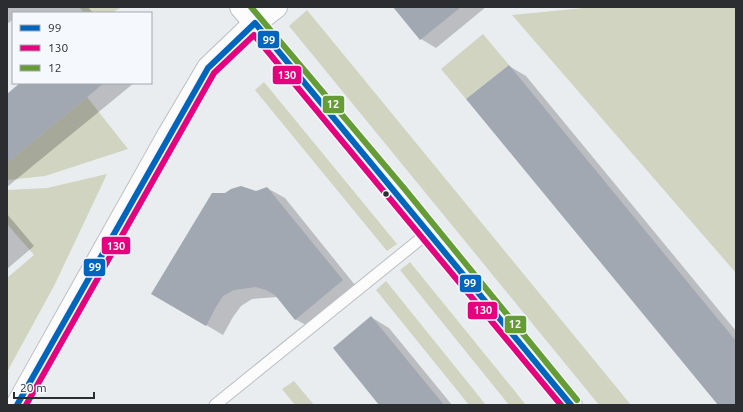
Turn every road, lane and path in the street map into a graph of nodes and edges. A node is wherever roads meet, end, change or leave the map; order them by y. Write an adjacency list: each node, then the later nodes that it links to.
1 (276, 7): 2 (main road)
2 (248, 15): 3 (main road); 4 (main road)
3 (429, 232): 5 (lane); 6 (main road)
4 (17, 405)
5 (214, 405)
6 (571, 405)

